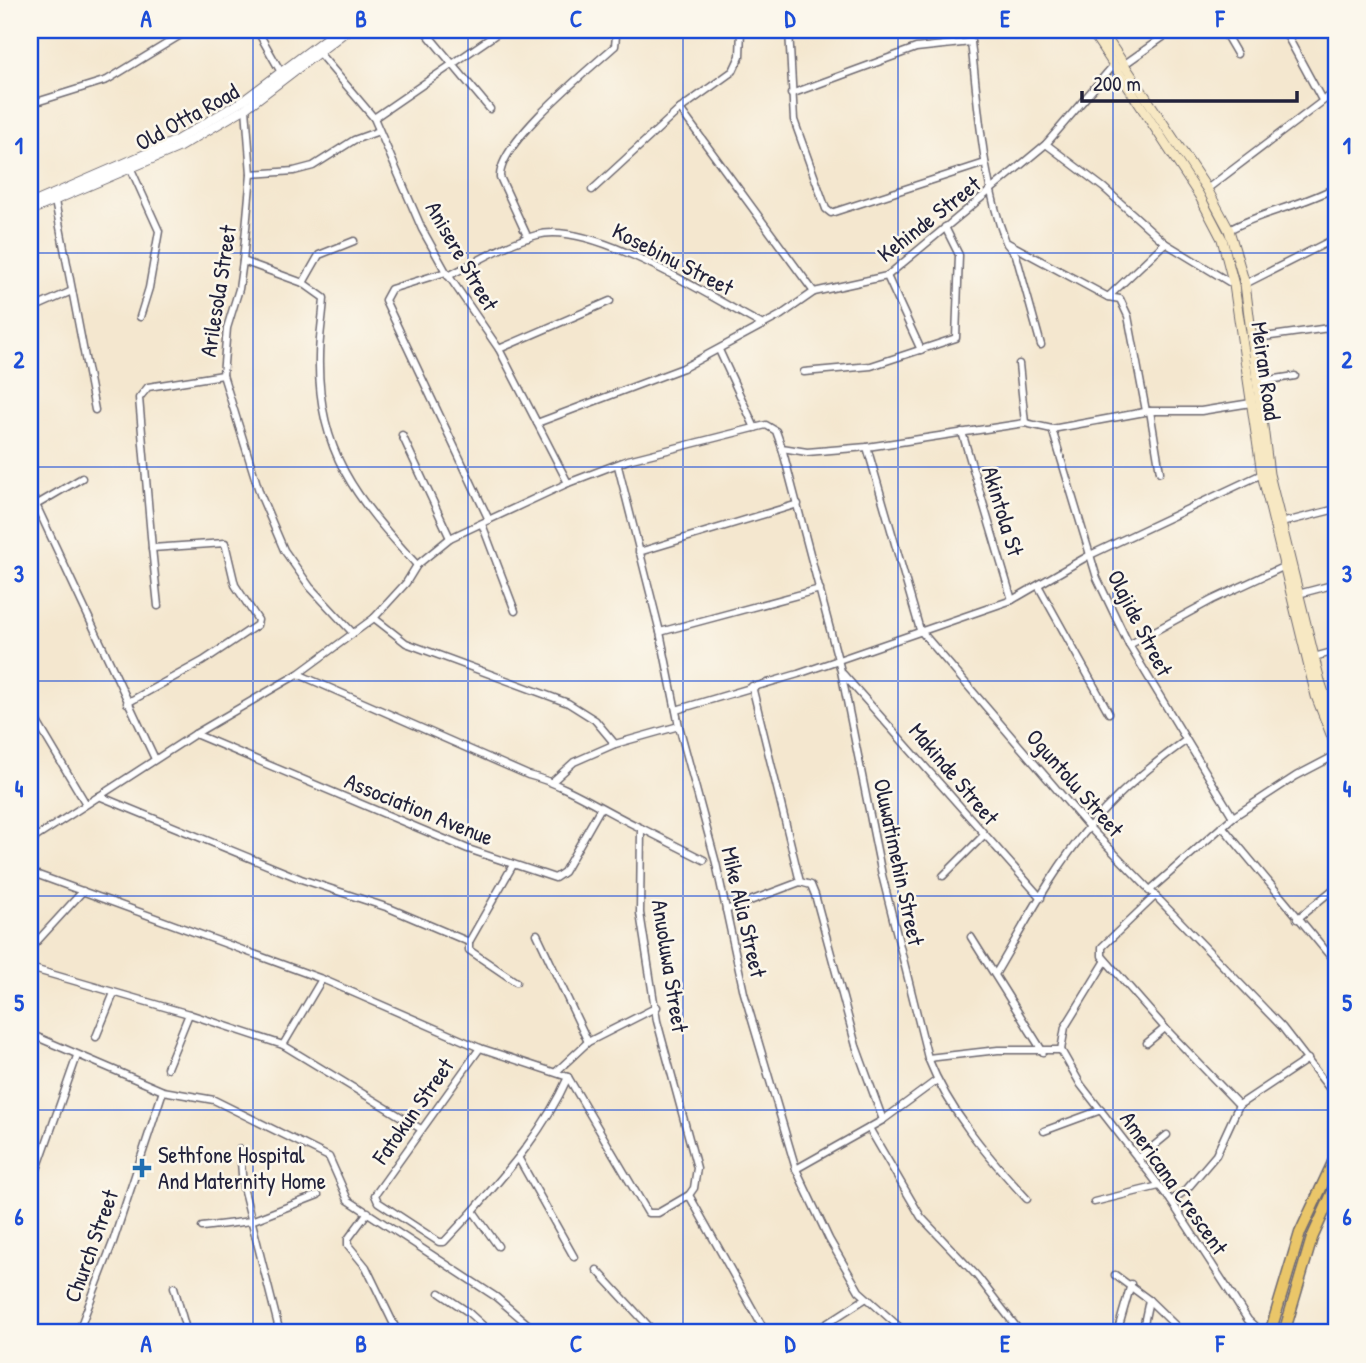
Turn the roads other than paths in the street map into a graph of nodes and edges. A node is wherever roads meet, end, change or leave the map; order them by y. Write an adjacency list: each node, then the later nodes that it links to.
1 (189, 30): 25 (street)
2 (257, 30): 21 (street)
3 (337, 30): 21 (street, Old Otta Road)
4 (348, 30): 17 (street, Old Otta Road)
5 (424, 30): 19 (street)
6 (502, 30): 19 (street)
7 (609, 30): 44 (street)
8 (741, 30): 28 (street)
9 (789, 30): 23 (street)
10 (967, 30): 16 (street)
11 (1091, 30): 20 (main road, Meiran Road)
12 (1101, 30): 20 (main road, Meiran Road)
13 (1173, 30): 20 (street, Kehinde Street)
14 (1223, 30): 18 (street)
15 (1284, 30): 24 (street)
16 (971, 43): 23 (street); 32 (street)
17 (319, 53): 26 (street, Old Otta Road); 29 (street, Anisere Street)
18 (1237, 54)
19 (452, 64): 27 (street); 29 (street)
20 (1117, 66): 31 (street, Kehinde Street); 37 (main road, Meiran Road); 54 (main road, Meiran Road)
21 (282, 74): 40 (street, Old Otta Road)
22 (1336, 91): 24 (street)
23 (791, 94): 32 (street)
24 (1322, 100): 37 (street)
25 (30, 104)
26 (246, 108): 33 (street, Old Otta Road); 34 (street, Arilesola Street)
27 (490, 109)
28 (680, 109): 36 (street); 56 (street)
29 (374, 118): 30 (street, Anisere Street)
30 (379, 131): 34 (street); 50 (street, Anisere Street)
31 (1046, 144): 38 (street, Kehinde Street); 48 (street)
32 (985, 163): 38 (street)
33 (131, 169): 39 (street, Old Otta Road); 60 (street)
34 (251, 174): 49 (street, Arilesola Street)
35 (1336, 187): 43 (street)
36 (592, 190)
37 (1207, 190): 43 (main road, Meiran Road)
38 (993, 191): 42 (street, Kehinde Street); 47 (street)
39 (55, 201): 41 (street, Old Otta Road); 55 (street)
40 (30, 204)
41 (30, 211)
42 (946, 227): 51 (street, Kehinde Street); 67 (street)
43 (1229, 230): 53 (main road, Meiran Road)
44 (528, 238): 50 (street, Kosebinu Street); 61 (street, Kosebinu Street)
45 (1336, 239): 53 (street)
46 (354, 241): 52 (street)
47 (1006, 242): 57 (street); 64 (street)
48 (1165, 243): 54 (street); 57 (street)
49 (243, 261): 52 (street); 70 (street, Arilesola Street)
50 (447, 274): 65 (street, Anisere Street); 93 (street, Kosebinu Street)
51 (887, 276): 56 (street, Kehinde Street); 67 (street)
52 (303, 283): 100 (street)
53 (1245, 284): 63 (main road, Meiran Road)
54 (1234, 285): 63 (main road, Meiran Road)
55 (72, 291): 59 (street); 74 (street)
56 (814, 292): 61 (street, Kehinde Street)
57 (1108, 297): 75 (street)
58 (610, 301): 65 (street)
59 (31, 309)
60 (139, 317)
61 (763, 325): 66 (street, Kehinde Street)
62 (1336, 327): 63 (street)
63 (1246, 339): 72 (main road, Meiran Road); 73 (main road, Meiran Road)
64 (1041, 345)
65 (499, 349): 76 (street, Anisere Street)
66 (719, 350): 76 (street, Kehinde Street); 78 (street)
67 (922, 350): 69 (street)
68 (1019, 363): 77 (street)
69 (804, 372)
70 (223, 375): 97 (street); 111 (street, Arilesola Street)
71 (1295, 376): 72 (street)
72 (1256, 382): 94 (main road, Meiran Road)
73 (1251, 403): 75 (street); 86 (main road, Meiran Road)
74 (95, 410)
75 (1148, 411): 79 (street); 85 (street)
76 (537, 423): 88 (street, Anisere Street)
77 (1026, 423): 79 (street); 80 (street)
78 (755, 428): 83 (street); 84 (street)
79 (1052, 429): 99 (street, Olajide Street)
80 (962, 432): 82 (street); 106 (street, Akintola St)
81 (402, 435): 96 (street)
82 (866, 447): 83 (street); 110 (street, Oguntolu Street)
83 (782, 448): 90 (street, Oluwatimehin Street)
84 (618, 466): 88 (street); 98 (street, Mike Alia Street)
85 (1160, 472)
86 (1262, 474): 99 (street); 101 (main road, Meiran Road)
87 (82, 478): 91 (street)
88 (568, 483): 93 (street)
89 (30, 492): 91 (street)
90 (798, 504): 98 (street); 104 (street, Oluwatimehin Street)
91 (36, 505): 120 (street)
92 (1336, 509): 94 (street)
93 (489, 520): 95 (street)
94 (1281, 523): 105 (main road, Meiran Road)
95 (482, 524): 96 (street); 108 (street)
96 (450, 538): 100 (street)
97 (152, 548): 107 (street); 120 (street)
98 (639, 552): 112 (street, Mike Alia Street)
99 (1088, 556): 103 (street); 113 (street, Olajide Street)
100 (417, 565): 109 (street)
101 (1285, 566): 113 (street); 124 (main road, Meiran Road)
102 (1336, 584): 105 (street)
103 (1039, 587): 106 (street); 123 (street)
104 (820, 589): 112 (street); 116 (street, Oluwatimehin Street)
105 (1298, 594): 115 (main road, Meiran Road)
106 (1012, 600): 110 (street)
107 (158, 606)
108 (515, 611)
109 (374, 618): 111 (street); 129 (street)
110 (920, 630): 116 (street); 139 (street, Oguntolu Street)
111 (352, 632): 118 (street)
112 (660, 632): 122 (street, Mike Alia Street)
113 (1129, 646): 128 (street, Olajide Street)
114 (1336, 650): 115 (street)
115 (1314, 657): 124 (main road, Meiran Road)
116 (837, 660): 117 (street, Oluwatimehin Street); 119 (street)
117 (841, 671): 141 (street, Makinde Street); 177 (street, Oluwatimehin Street)
118 (298, 674): 127 (street); 133 (street)
119 (752, 686): 122 (street); 147 (street)
120 (127, 703): 132 (street)
121 (30, 710): 135 (street)
122 (676, 710): 125 (street, Mike Alia Street)
123 (1109, 713)
124 (1328, 720): 126 (main road, Meiran Road); 130 (main road, Meiran Road)
125 (679, 726): 129 (street); 152 (street, Mike Alia Street)
126 (1336, 729)
127 (195, 734): 132 (street); 144 (street, Association Avenue)
128 (1185, 741): 137 (street, Olajide Street); 139 (street)
129 (615, 744): 133 (street)
130 (1336, 747)
131 (1336, 755): 137 (street)
132 (155, 759): 134 (street)
133 (553, 781): 136 (street)
134 (99, 796): 135 (street); 156 (street)
135 (86, 804): 142 (street)
136 (600, 809): 140 (street); 144 (street, Association Avenue)
137 (1233, 817): 138 (street)
138 (1222, 826): 150 (street); 153 (street)
139 (1089, 827): 150 (street, Oguntolu Street); 151 (street)
140 (642, 828): 143 (street); 165 (street, Anuoluwa Street)
141 (983, 836): 146 (street); 151 (street, Makinde Street)
142 (30, 841)
143 (704, 860)
144 (513, 865): 156 (street)
145 (30, 872): 149 (street)
146 (943, 876)
147 (800, 882): 152 (street); 187 (street)
148 (1336, 887): 153 (street)
149 (83, 891): 157 (street); 162 (street)
150 (1152, 894): 158 (street); 178 (street, Oguntolu Street)
151 (1041, 898): 161 (street)
152 (726, 910): 197 (street, Mike Alia Street)
153 (1297, 919): 159 (street)
154 (537, 934): 170 (street)
155 (971, 937): 161 (street)
156 (469, 942): 163 (street)
157 (30, 949)
158 (1105, 962): 167 (street); 174 (street)
159 (1336, 963)
160 (30, 968): 164 (street)
161 (996, 973): 175 (street)
162 (322, 979): 172 (street); 173 (street)
163 (516, 982)
164 (114, 993): 166 (street); 169 (street)
165 (657, 1007): 170 (street); 202 (street, Anuoluwa Street)
166 (189, 1014): 172 (street); 179 (street)
167 (1165, 1028): 171 (street); 185 (street)
168 (30, 1034): 176 (street)
169 (96, 1037)
170 (588, 1042): 180 (street)
171 (1147, 1043)
172 (283, 1045): 189 (street)
173 (480, 1048): 180 (street); 189 (street, Fatokun Street)
174 (1061, 1050): 175 (street); 186 (street, Americana Crescent)
175 (1043, 1052): 177 (street)
176 (77, 1056): 183 (street); 196 (street)
177 (928, 1058): 182 (street, Oluwatimehin Street)
178 (1308, 1059): 184 (street, Oguntolu Street); 185 (street)
179 (167, 1068)
180 (557, 1071): 181 (street)
181 (568, 1077): 195 (street); 202 (street)
182 (937, 1080): 187 (street); 203 (street, Oluwatimehin Street)
183 (163, 1091): 207 (street); 219 (street, Church Street)
184 (1336, 1097)
185 (1240, 1105): 204 (street)
186 (1101, 1110): 190 (street); 194 (street, Americana Crescent)
187 (883, 1120): 188 (street)
188 (869, 1128): 197 (street); 229 (street)
189 (421, 1129): 206 (street, Fatokun Street)
190 (1044, 1130)
191 (1167, 1135): 194 (street)
192 (240, 1149): 208 (street)
193 (1336, 1156): 234 (highway)
194 (1139, 1158): 199 (street, Americana Crescent)
195 (519, 1159): 206 (street); 211 (street)
196 (34, 1168): 200 (street)
197 (796, 1169): 217 (street, Mike Alia Street)
198 (1336, 1185): 235 (highway)
199 (1159, 1186): 204 (street, Americana Crescent); 205 (street)
200 (30, 1189)
201 (318, 1195): 208 (street)
202 (689, 1195): 226 (street)
203 (1027, 1199)
204 (1171, 1201): 233 (street, Americana Crescent)
205 (1094, 1202)
206 (473, 1211): 210 (street)
207 (368, 1212): 222 (street); 224 (street)
208 (251, 1221): 209 (street); 221 (street)
209 (202, 1227)
210 (498, 1246)
211 (575, 1257)
212 (597, 1269): 225 (street)
213 (1115, 1275): 214 (street)
214 (1131, 1284): 218 (street); 230 (street)
215 (174, 1287): 220 (street)
216 (440, 1293): 223 (street)
217 (866, 1299): 227 (street); 228 (street, Mike Alia Street)
218 (1149, 1300): 231 (street); 232 (street)
219 (78, 1333)
220 (187, 1333)
221 (280, 1333)
222 (398, 1333)
223 (491, 1333)
224 (538, 1333)
225 (656, 1333)
226 (764, 1333)
227 (812, 1333)
228 (906, 1333)
229 (1021, 1333)
230 (1117, 1333)
231 (1142, 1333)
232 (1183, 1333)
233 (1262, 1333)
234 (1270, 1333)
235 (1284, 1333)

